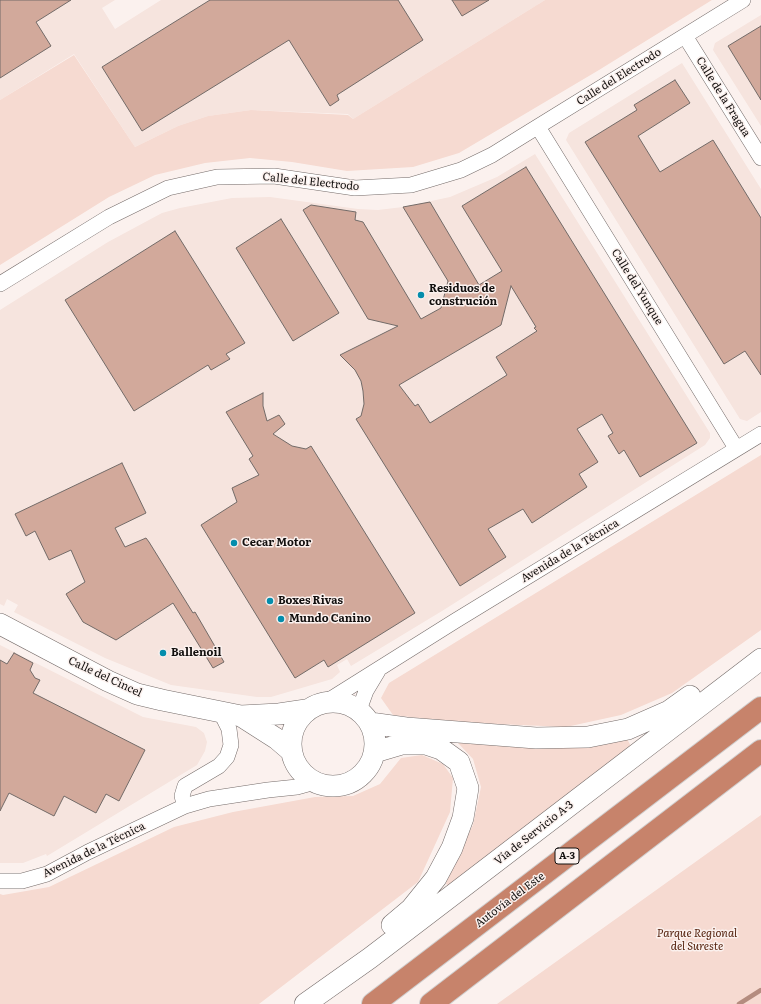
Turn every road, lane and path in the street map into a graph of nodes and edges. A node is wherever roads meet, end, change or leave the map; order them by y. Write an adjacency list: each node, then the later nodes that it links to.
1 (743, 0): 2 (street, Calle del Electrodo)
2 (685, 36): 3 (street, Calle del Electrodo); 4 (street, Calle de la Fragua)
3 (538, 127): 5 (street, Calle del Electrodo); 7 (street, Calle del Yunque)
4 (761, 158)
5 (0, 284)
6 (761, 434): 7 (street, Avenida de la Técnica)
7 (736, 448): 11 (street, Avenida de la Técnica)
8 (0, 624): 15 (main road, Calle del Cincel)
9 (761, 643): 17 (main road)
10 (761, 659): 24 (main road, Vía de Servicio A-3)
11 (379, 668): 12 (street, Avenida de la Técnica); 17 (street, Avenida de la Técnica)
12 (326, 702): 14 (main road); 17 (main road)
13 (761, 708): 26 (highway, Autovía del Este / A-3)
14 (306, 710): 16 (main road); 18 (main road)
15 (220, 711): 16 (main road, Calle del Cincel); 22 (street)
16 (240, 716): 18 (main road)
17 (365, 717): 20 (main road)
18 (291, 751): 21 (main road)
19 (761, 751): 27 (highway)
20 (375, 752): 21 (main road); 24 (main road)
21 (315, 782): 22 (street, Avenida de la Técnica)
22 (184, 806): 23 (street, Avenida de la Técnica)
23 (0, 881)
24 (340, 979): 25 (main road, Vía de Servicio A-3)
25 (305, 1004)
26 (373, 1004)
27 (431, 1004)

